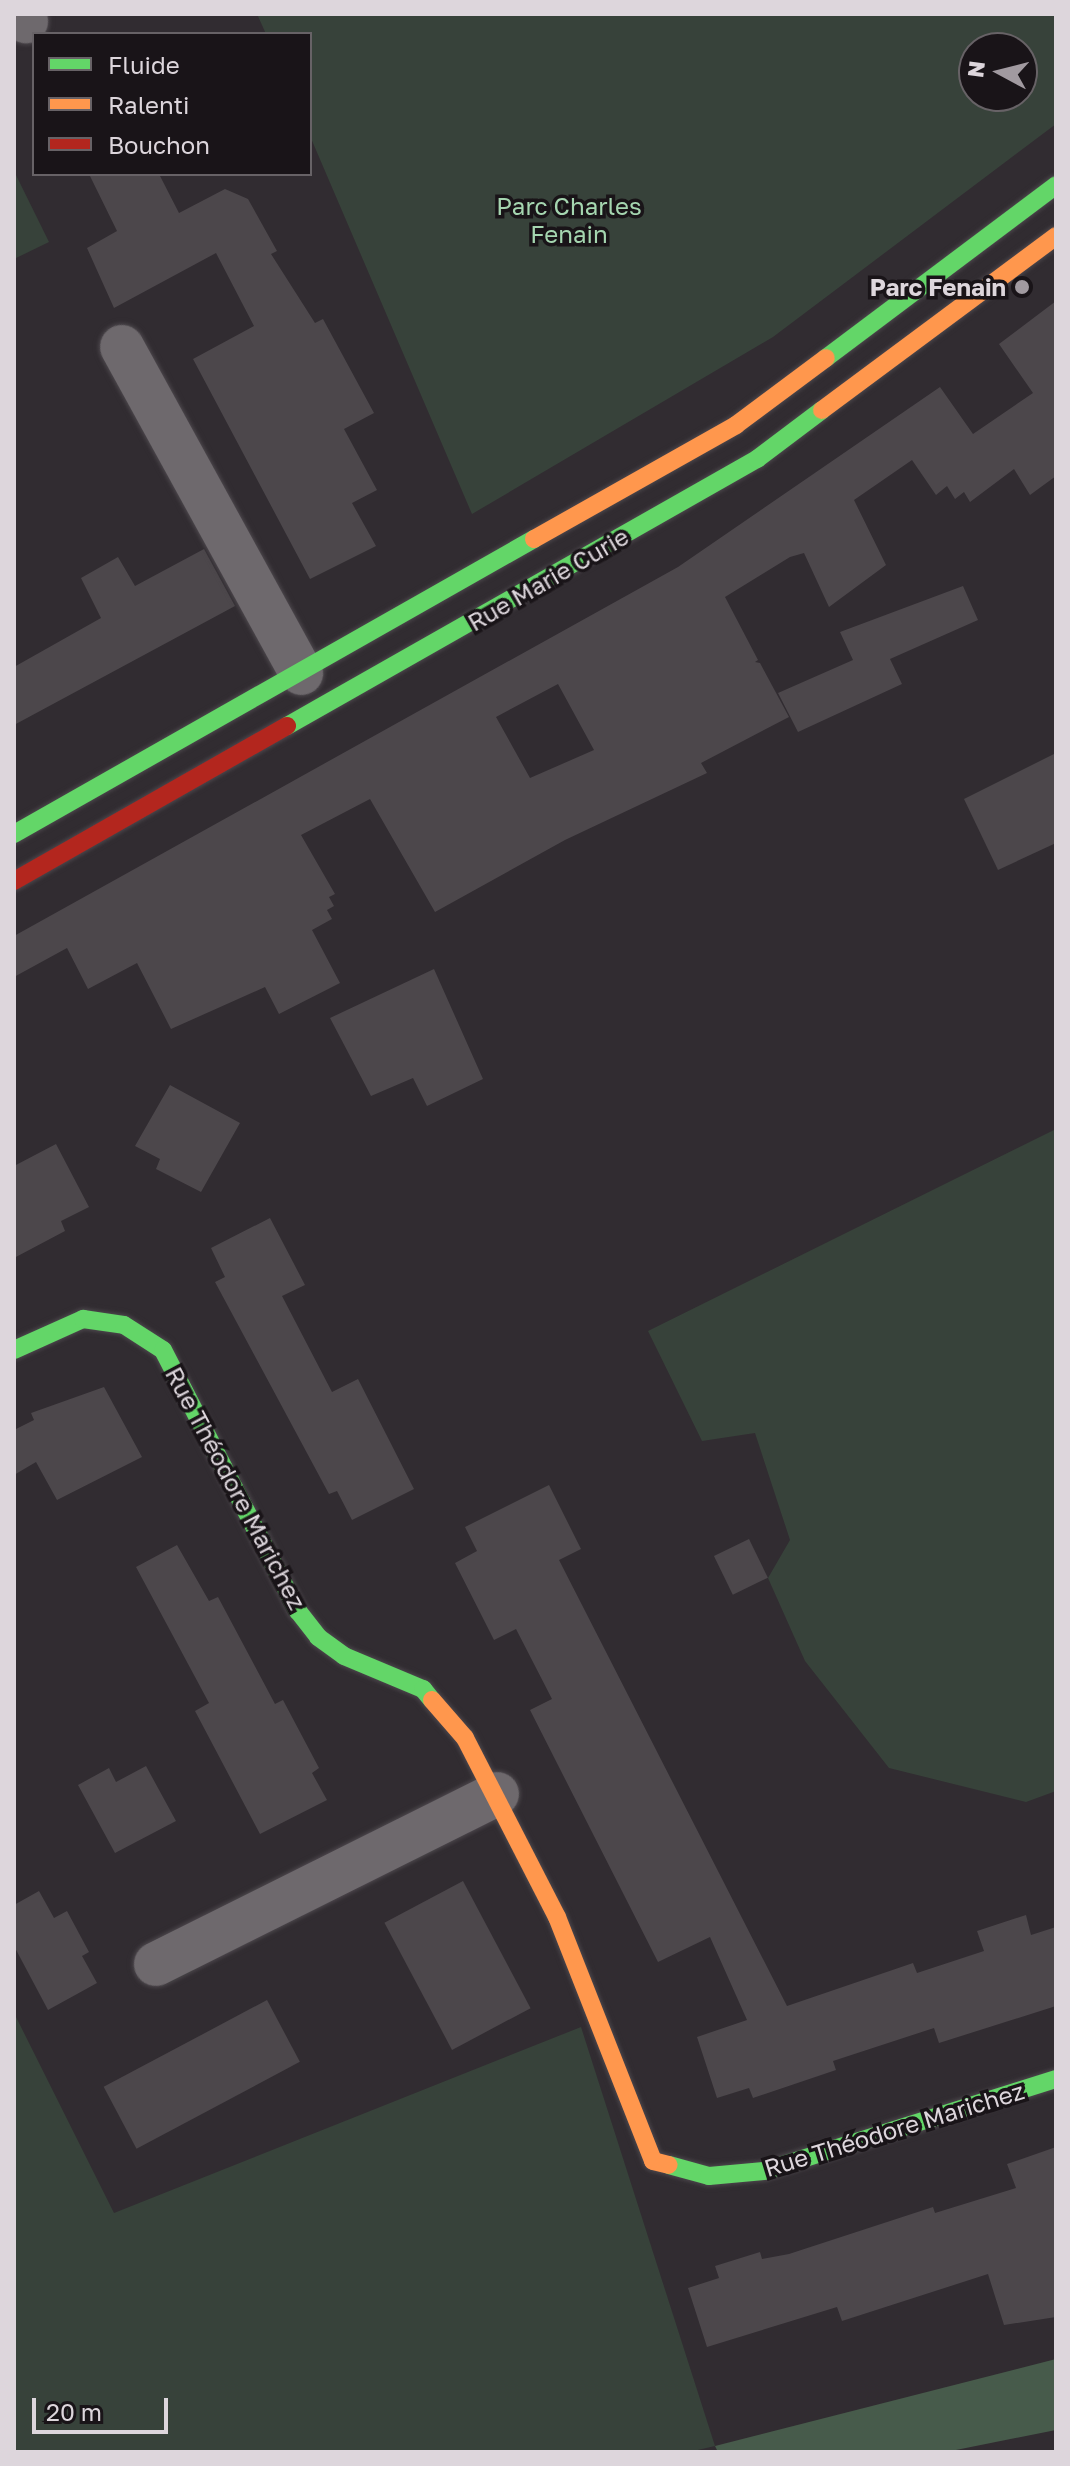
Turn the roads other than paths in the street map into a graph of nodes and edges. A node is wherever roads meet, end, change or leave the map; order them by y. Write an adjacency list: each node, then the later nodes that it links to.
1 (1056, 185): 4 (street, Rue Marie Curie)
2 (1056, 236): 6 (street, Rue Marie Curie)
3 (122, 347): 4 (street)
4 (301, 673): 5 (street, Rue Marie Curie)
5 (14, 834)
6 (14, 881)
7 (14, 1350): 8 (street, Rue Théodore Marichez)
8 (497, 1794): 9 (street); 10 (street, Rue Théodore Marichez)
9 (156, 1964)
10 (1056, 2079)

